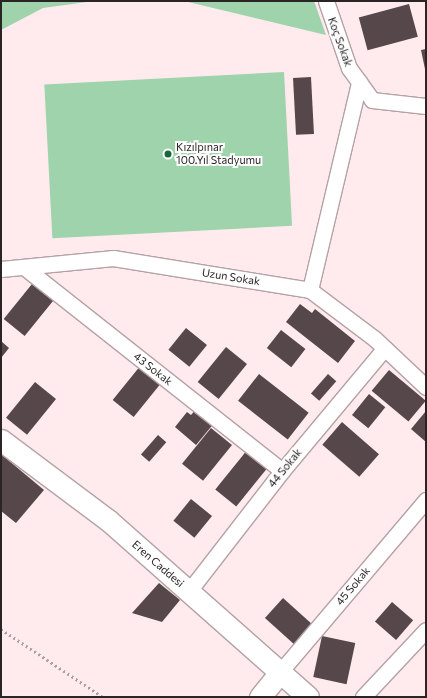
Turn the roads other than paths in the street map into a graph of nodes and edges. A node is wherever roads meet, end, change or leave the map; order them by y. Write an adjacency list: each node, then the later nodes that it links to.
1 (326, 1): 2 (street, Koç Sokak)
2 (358, 82): 3 (street, Koç Sokak); 6 (street)
3 (426, 106)
4 (24, 267): 5 (street, Uzun Sokak); 6 (street, Uzun Sokak); 10 (street, 43 Sokak)
5 (1, 269)
6 (310, 290): 7 (street, Uzun Sokak)
7 (385, 348): 8 (street, Uzun Sokak); 10 (street, 44 Sokak)
8 (426, 386)
9 (1, 440): 12 (street, Eren Caddesi)
10 (282, 471): 12 (street, 44 Sokak)
11 (426, 500): 14 (street, 45 Sokak)
12 (189, 591): 14 (street, Eren Caddesi)
13 (426, 630): 17 (street)
14 (280, 672): 15 (street); 16 (street, Eren Caddesi)
15 (260, 697)
16 (308, 697)
17 (363, 697)

